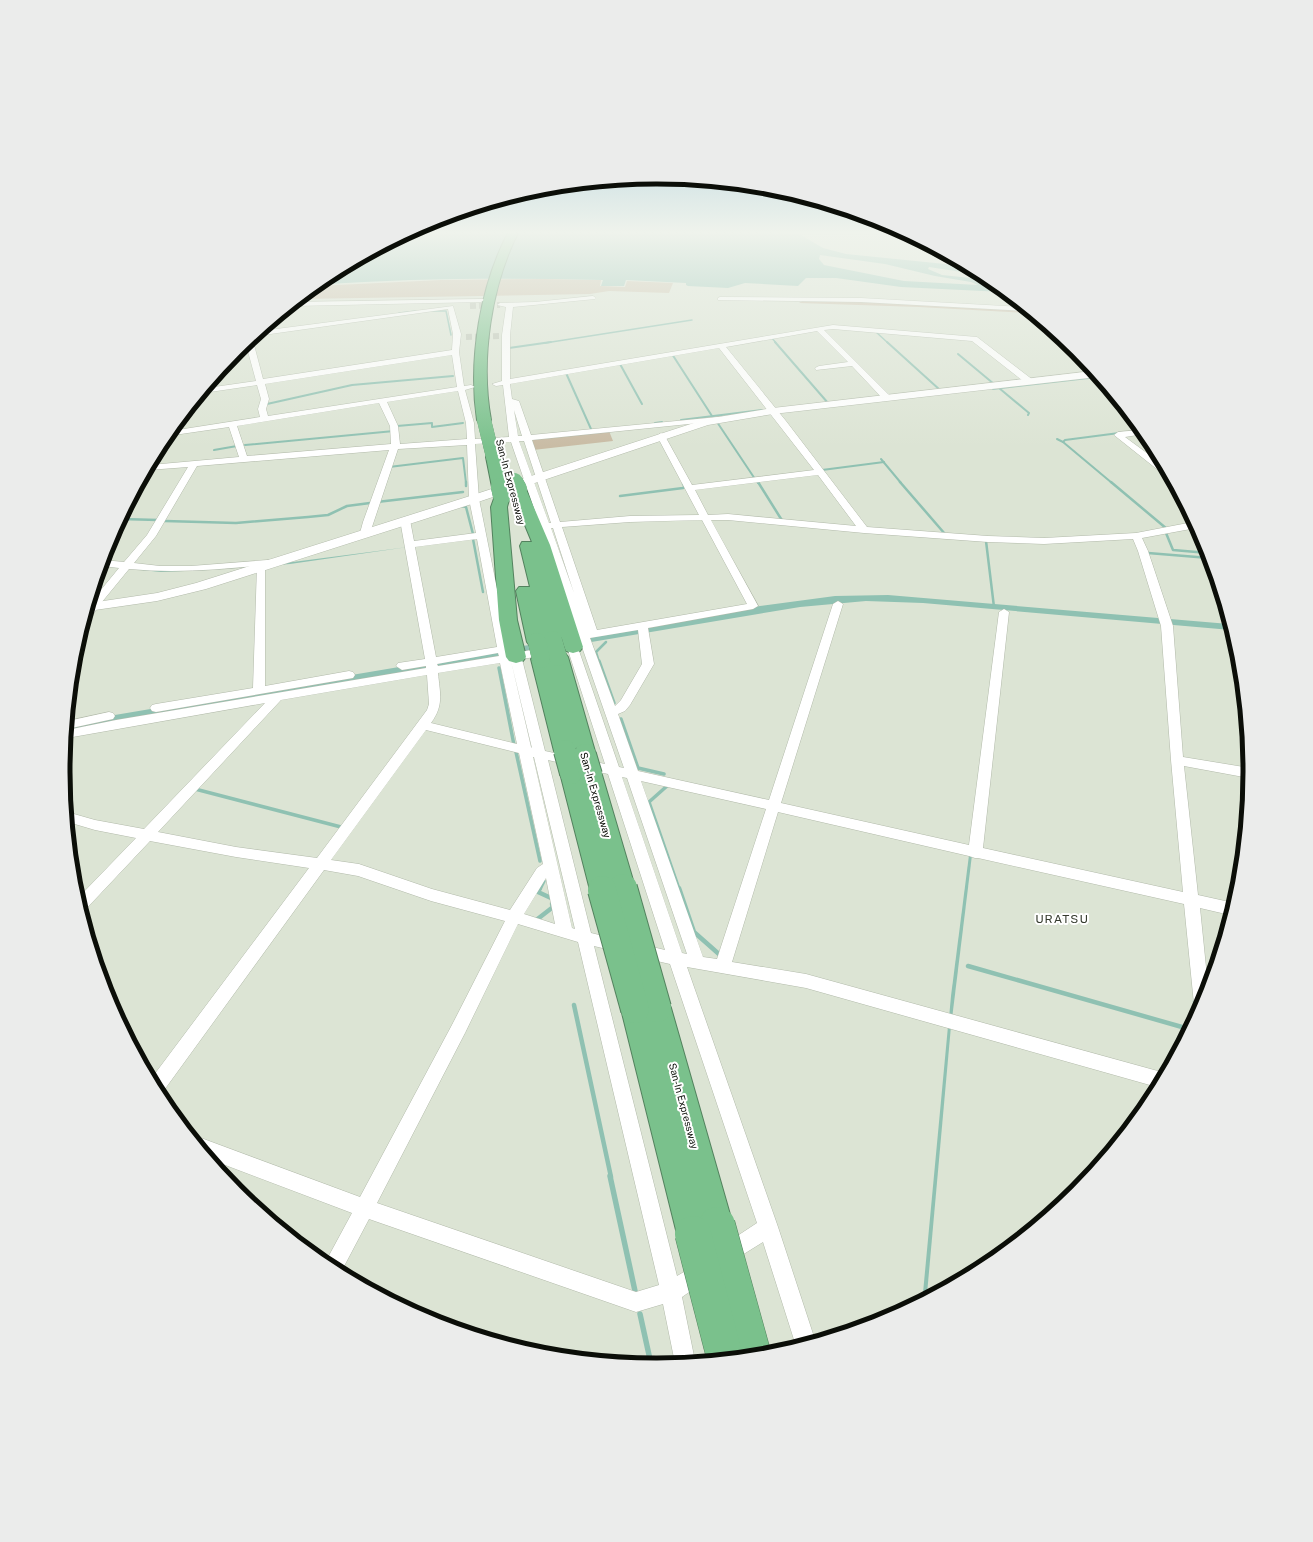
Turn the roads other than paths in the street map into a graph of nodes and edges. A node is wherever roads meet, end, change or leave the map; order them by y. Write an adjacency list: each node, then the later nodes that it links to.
1 (343, 303): 8 (street)
2 (373, 303): 11 (street)
3 (489, 303): 52 (highway, San-In Expressway, bridge)
4 (502, 303): 7 (street)
5 (534, 303): 7 (street)
6 (915, 303): 12 (street)
7 (510, 305): 26 (street)
8 (298, 306)
9 (470, 306): 11 (street)
10 (297, 307): 13 (street)
11 (451, 307): 14 (street); 18 (street)
12 (1017, 309)
13 (356, 310)
14 (424, 310): 15 (street); 17 (street)
15 (367, 311)
16 (819, 329): 20 (street); 23 (street); 28 (street)
17 (267, 333)
18 (457, 337): 19 (street); 22 (street)
19 (466, 337)
20 (722, 347): 26 (street); 36 (street)
21 (251, 348): 27 (street)
22 (455, 352): 27 (street); 31 (street)
23 (853, 364): 24 (street); 33 (street)
24 (819, 368)
25 (1088, 375): 28 (street)
26 (506, 381): 29 (street); 35 (street)
27 (261, 382): 32 (street); 37 (street)
28 (1030, 382): 33 (street)
29 (496, 384)
30 (471, 387): 31 (street)
31 (461, 388): 34 (street); 45 (street)
32 (211, 390)
33 (887, 398): 36 (street)
34 (382, 400): 37 (street); 46 (street)
35 (509, 401): 43 (street); 44 (street)
36 (773, 411): 38 (street); 51 (street)
37 (264, 417): 39 (street)
38 (718, 419): 42 (street); 43 (street)
39 (232, 424): 40 (street); 47 (street)
40 (178, 433)
41 (1135, 433): 49 (street)
42 (661, 436): 52 (street); 53 (street)
43 (527, 438): 44 (street); 52 (street)
44 (514, 439): 45 (street); 52 (street)
45 (472, 442): 46 (street); 54 (street)
46 (395, 447): 47 (street); 60 (street)
47 (244, 460): 48 (street)
48 (194, 464): 50 (street); 66 (street)
49 (1155, 464)
50 (155, 467)
51 (820, 472): 53 (street); 59 (street)
52 (520, 484): 54 (street); 57 (street); 72 (highway, San-In Expressway); 72 (highway); 73 (highway)
53 (690, 488): 55 (street)
54 (474, 499): 56 (street); 61 (street)
55 (707, 519): 57 (street); 59 (street); 71 (street)
56 (405, 520): 60 (street); 63 (street)
57 (552, 525): 72 (street)
58 (1189, 526): 62 (street)
59 (864, 530): 62 (street)
60 (366, 533): 65 (street)
61 (481, 535): 63 (street); 73 (street)
62 (1137, 538): 83 (street)
63 (410, 545): 74 (street)
64 (108, 564): 66 (street)
65 (269, 564): 66 (street); 69 (street); 75 (street)
66 (126, 566): 67 (street)
67 (95, 603)
68 (838, 604): 87 (street)
69 (93, 609)
70 (1004, 612): 90 (street)
71 (643, 630): 72 (street); 77 (street)
72 (569, 644): 73 (street); 77 (street); 84 (street); 108 (highway, San-In Expressway, bridge)
73 (505, 653): 74 (street); 81 (street); 82 (street)
74 (432, 665): 75 (street); 76 (street); 79 (street)
75 (259, 690): 78 (street)
76 (277, 697): 80 (street); 89 (street)
77 (611, 712): 86 (street)
78 (72, 724)
79 (424, 725): 81 (street); 91 (street)
80 (71, 733)
81 (526, 750): 82 (street); 92 (street)
82 (540, 754): 84 (street); 98 (street)
83 (1178, 760): 85 (street); 94 (street)
84 (615, 770): 86 (street); 99 (street)
85 (1243, 772)
86 (632, 774): 87 (street); 100 (street)
87 (775, 806): 90 (street); 101 (street)
88 (72, 818): 89 (street)
89 (148, 836): 91 (street); 93 (street)
90 (975, 852): 94 (street)
91 (319, 864): 96 (street); 104 (street)
92 (550, 866): 96 (street); 97 (street)
93 (85, 901)
94 (1192, 901): 95 (street); 102 (street)
95 (1227, 908)
96 (514, 917): 97 (street); 106 (street)
97 (565, 933): 98 (street)
98 (585, 938): 99 (street); 110 (street)
99 (676, 959): 100 (street); 107 (street)
100 (697, 962): 101 (street)
101 (722, 968): 103 (street)
102 (1201, 989)
103 (1155, 1078)
104 (160, 1082)
105 (209, 1150): 106 (street)
106 (364, 1208): 109 (street); 110 (street)
107 (768, 1227): 110 (street); 111 (street)
108 (705, 1230): 112 (highway, San-In Expressway, bridge); 113 (highway, San-In Expressway, bridge)
109 (336, 1262)
110 (671, 1292): 114 (street)
111 (804, 1339)
112 (751, 1349)
113 (724, 1353)
114 (684, 1357)

